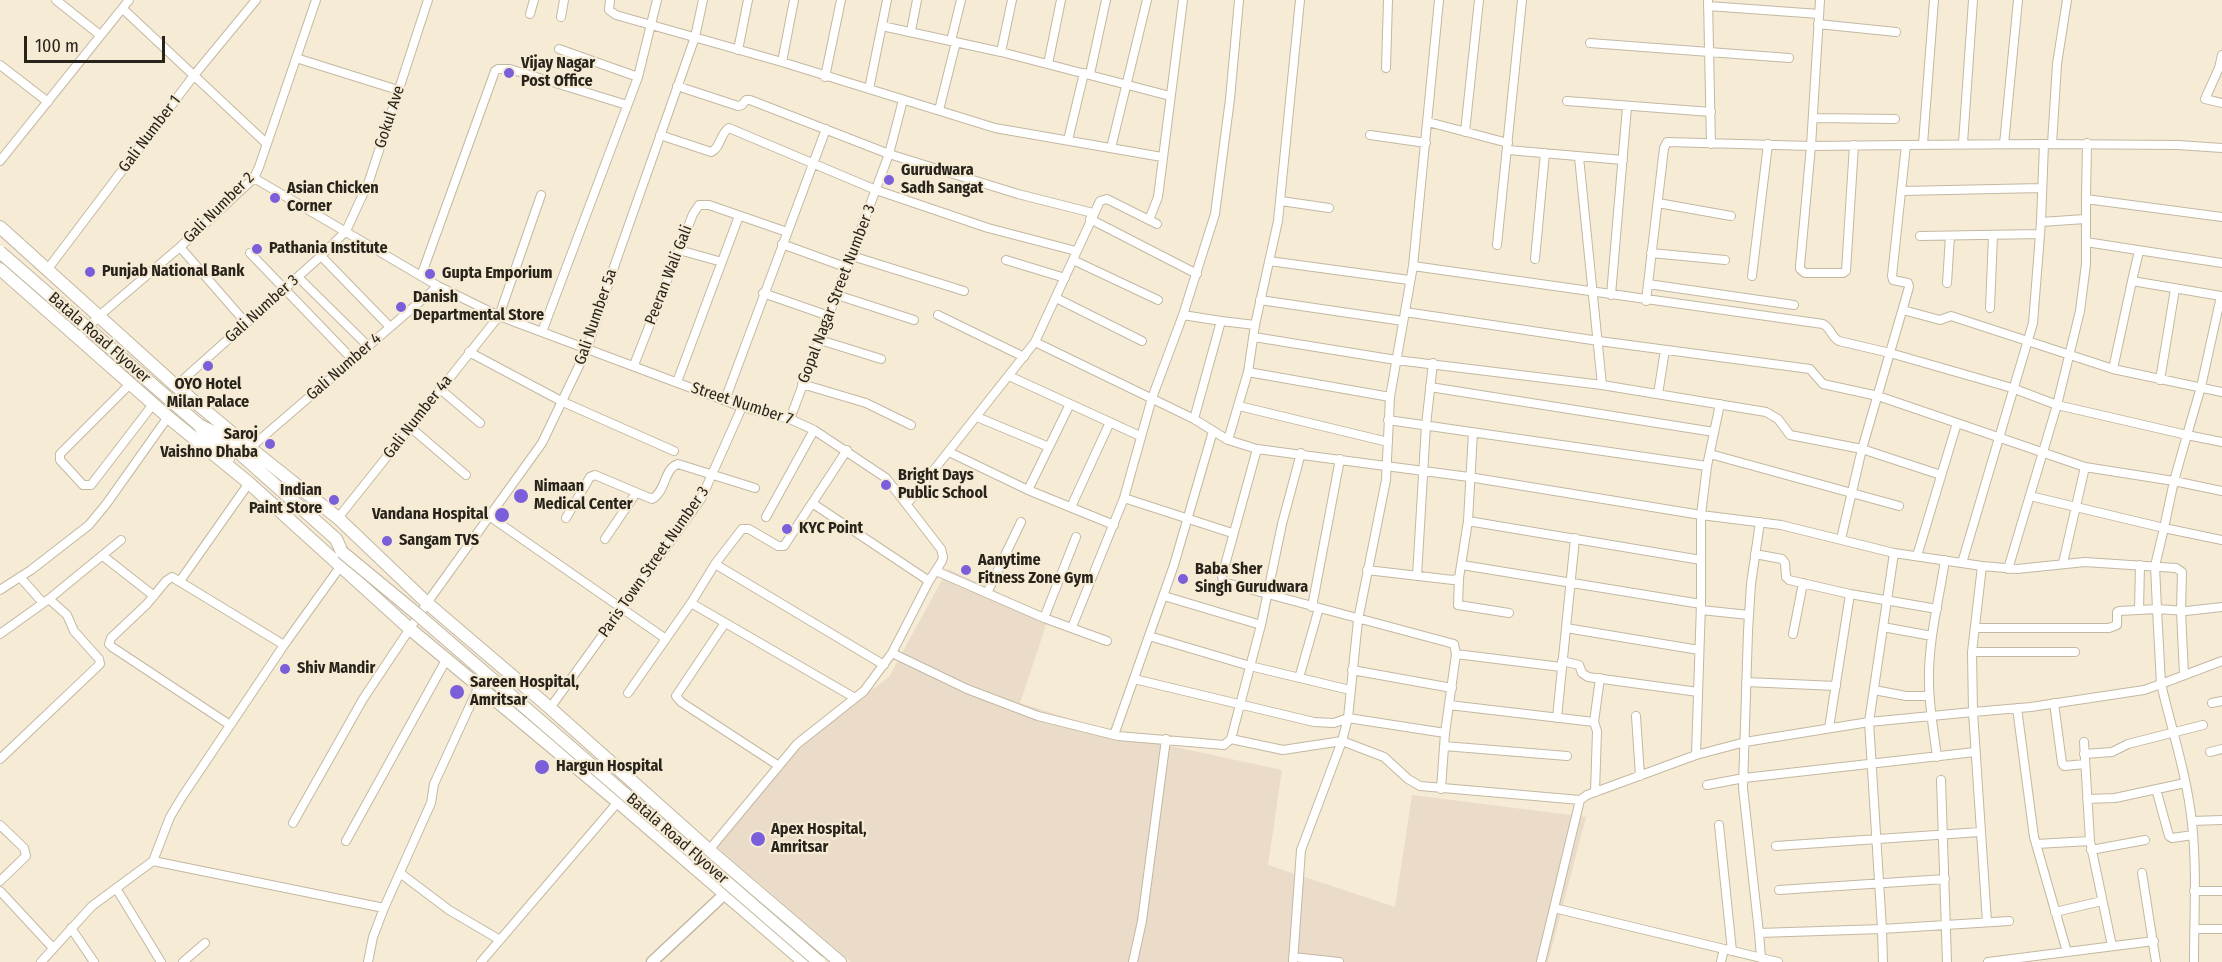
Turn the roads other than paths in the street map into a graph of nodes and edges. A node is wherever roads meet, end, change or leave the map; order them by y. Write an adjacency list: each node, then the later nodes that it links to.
1 (56, 0): 43 (street)
2 (129, 0): 34 (street)
3 (256, 0): 58 (street, Gali Number 1)
4 (316, 0): 52 (street, Gali Number 2)
5 (428, 0): 65 (street, Gokul Ave)
6 (534, 0): 35 (street)
7 (564, 0): 37 (street)
8 (610, 0): 39 (street)
9 (657, 0): 39 (street)
10 (703, 0): 44 (street, Gali Number 5a)
11 (748, 0): 48 (street)
12 (794, 0): 54 (street)
13 (841, 0): 61 (street)
14 (887, 0): 40 (street)
15 (917, 0): 41 (street)
16 (961, 0): 45 (street)
17 (1012, 0): 49 (street)
18 (1061, 0): 55 (street)
19 (1106, 0): 59 (street)
20 (1147, 0): 62 (street)
21 (1182, 0): 66 (street)
22 (1239, 0): 151 (street)
23 (1300, 0): 111 (street)
24 (1388, 0): 57 (street)
25 (1439, 0): 77 (street)
26 (1479, 0): 79 (street)
27 (1522, 0): 94 (street)
28 (1820, 0): 36 (street)
29 (1934, 0): 90 (street)
30 (1973, 0): 85 (street)
31 (2018, 0): 91 (street)
32 (2067, 0): 92 (street)
33 (1708, 3): 36 (street); 50 (street)
34 (123, 9): 43 (street); 58 (street)
35 (530, 14)
36 (1819, 14): 38 (street)
37 (561, 17)
38 (1818, 24): 42 (street); 75 (street)
39 (652, 25): 44 (street); 60 (street)
40 (882, 26): 41 (street); 64 (street)
41 (910, 31): 45 (street)
42 (1896, 32)
43 (100, 35): 69 (street)
44 (695, 37): 48 (street); 63 (street, Gali Number 5a)
45 (954, 41): 49 (street); 73 (street)
46 (1590, 43): 50 (street)
47 (559, 49): 60 (street)
48 (738, 50): 54 (street)
49 (1001, 52): 55 (street)
50 (1709, 53): 53 (street); 74 (street)
51 (2222, 55): 70 (street)
52 (296, 58): 65 (street); 83 (street, Gali Number 2)
53 (1789, 58)
54 (782, 62): 61 (street)
55 (1048, 64): 59 (street)
56 (1, 68): 69 (street)
57 (1386, 68)
58 (195, 74): 83 (street); 150 (street, Gali Number 1)
59 (1087, 74): 62 (street); 82 (street)
60 (638, 77): 71 (street)
61 (825, 77): 64 (street)
62 (1126, 85): 66 (street); 96 (street)
63 (677, 86): 78 (street); 80 (street, Gali Number 5a)
64 (869, 89): 67 (street)
65 (398, 90): 123 (street, Gokul Ave)
66 (1170, 96): 101 (street)
67 (903, 100): 73 (street); 99 (street, Gopal Nagar Street Number 3)
68 (1567, 101): 72 (street)
69 (48, 102): 103 (street)
70 (2222, 103)
71 (627, 105): 152 (street); 188 (street)
72 (1627, 106): 74 (street); 102 (street)
73 (939, 110): 82 (street)
74 (1711, 112): 87 (street)
75 (1813, 118): 76 (street); 95 (street)
76 (1895, 118)
77 (1428, 122): 79 (street); 84 (street)
78 (826, 129): 99 (street); 104 (street)
79 (1465, 132): 94 (street)
80 (660, 135): 104 (street); 197 (street, Gali Number 5a)
81 (1370, 135): 84 (street)
82 (1068, 140): 96 (street)
83 (266, 143): 105 (street, Gali Number 2)
84 (1426, 143): 147 (street)
85 (1963, 143): 90 (street); 91 (street)
86 (2087, 143): 92 (street); 97 (street); 110 (street)
87 (1711, 144): 88 (street); 112 (street)
88 (1768, 144): 95 (street); 153 (street)
89 (1854, 144): 93 (street); 95 (street); 95 (street)
90 (1923, 144): 93 (street)
91 (2004, 144): 92 (street)
92 (2048, 144): 106 (street)
93 (1906, 145): 108 (street)
94 (1508, 146): 98 (street); 131 (street)
95 (1811, 146)
96 (1111, 148): 101 (street)
97 (2222, 148)
98 (1545, 153): 100 (street); 141 (street)
99 (889, 154): 107 (street, Gopal Nagar Street Number 3); 115 (street)
100 (1579, 157): 102 (street); 164 (street)
101 (1162, 158): 119 (street)
102 (1623, 160): 167 (street)
103 (0, 161)
104 (814, 164): 107 (street); 124 (street)
105 (254, 178): 123 (street, Street Number 7); 132 (street, Gali Number 2)
106 (2042, 188): 108 (street); 120 (street)
107 (876, 190): 138 (street); 140 (street, Gopal Nagar Street Number 3)
108 (1902, 191): 175 (street)
109 (541, 195): 180 (street, Gali Number 4a)
110 (2086, 199): 117 (street); 118 (street)
111 (1281, 201): 113 (street); 144 (street)
112 (1658, 203): 116 (street); 137 (street)
113 (1329, 208)
114 (739, 216): 124 (street, Peeran Wali Gali); 133 (street, Peeran Wali Gali); 145 (street)
115 (1092, 216): 119 (street); 138 (street); 151 (street)
116 (1731, 216)
117 (2222, 217)
118 (2085, 219): 120 (street); 129 (street)
119 (1149, 220): 121 (street)
120 (2041, 222): 125 (street)
121 (1157, 224)
122 (0, 227): 150 (main road)
123 (346, 231): 139 (street, Gali Number 3); 152 (street, Street Number 7)
124 (787, 232): 130 (street)
125 (2040, 234): 126 (street); 194 (street)
126 (1992, 235): 128 (street); 174 (street)
127 (1920, 236): 128 (street)
128 (1950, 236): 158 (street)
129 (2086, 242): 134 (street); 201 (street)
130 (782, 244): 148 (street); 165 (street)
131 (1497, 245)
132 (180, 247): 179 (street, Gali Number 2); 185 (street)
133 (679, 250): 145 (street); 207 (street, Peeran Wali Gali)
134 (2139, 250): 146 (street); 157 (street)
135 (0, 252): 500 (main road, Batala Road Flyover, bridge)
136 (250, 253): 162 (street)
137 (1651, 253): 143 (street); 159 (street)
138 (1074, 255): 155 (street); 170 (street)
139 (321, 256): 154 (street, Gali Number 3); 187 (street)
140 (852, 256): 148 (street, Gopal Nagar Street Number 3); 163 (street)
141 (1535, 259)
142 (1006, 260): 155 (street)
143 (1725, 260)
144 (1269, 261): 156 (street); 171 (street)
145 (722, 262): 212 (street)
146 (2222, 263)
147 (1413, 267): 156 (street); 164 (street)
148 (848, 268): 166 (street, Gopal Nagar Street Number 3)
149 (0, 269): 190 (main road)
150 (47, 270): 179 (main road)
151 (1197, 274): 178 (street)
152 (421, 276): 160 (street, Street Number 7)
153 (1752, 276)
154 (298, 277): 162 (street, Gali Number 3); 196 (street)
155 (1065, 278): 169 (street)
156 (1409, 280): 176 (street)
157 (2132, 281): 161 (street); 208 (street)
158 (1947, 283)
159 (1648, 284): 172 (street); 173 (street)
160 (438, 286): 180 (street, Street Number 7); 187 (street, Gali Number 4)
161 (2175, 289): 168 (street); 211 (street)
162 (284, 290): 185 (street, Gali Number 3); 204 (street)
163 (964, 291)
164 (1592, 291): 167 (street); 193 (street)
165 (763, 294): 181 (street); 226 (street)
166 (837, 295): 181 (street, Gopal Nagar Street Number 3); 182 (street)
167 (1611, 295): 172 (street)
168 (2222, 295): 218 (street)
169 (1056, 298): 192 (street); 195 (street)
170 (1158, 300)
171 (1260, 300): 184 (street); 186 (street)
172 (1646, 301): 200 (street)
173 (1794, 305)
174 (1990, 308)
175 (1903, 310): 194 (street); 200 (street)
176 (1405, 312): 184 (street); 193 (street)
177 (938, 315): 202 (street)
178 (1183, 315): 183 (street); 225 (street)
179 (99, 316): 190 (street, Gali Number 2); 216 (main road)
180 (499, 316): 188 (street, Street Number 7); 199 (street, Gali Number 4a)
181 (829, 316): 191 (street, Gopal Nagar Street Number 3)
182 (914, 320)
183 (1221, 321): 186 (street); 237 (street)
184 (1403, 321): 205 (street)
185 (246, 324): 216 (street, Gali Number 3)
186 (1255, 325): 189 (street)
187 (390, 327): 196 (street, Gali Number 4)
188 (542, 332): 197 (street, Street Number 7)
189 (1254, 337): 205 (street); 209 (street)
190 (78, 338): 213 (main road)
191 (820, 340): 203 (street); 214 (street, Gopal Nagar Street Number 3)
192 (1142, 341)
193 (1599, 341): 198 (street); 215 (street)
194 (2028, 341): 201 (street); 219 (street)
195 (1035, 342): 202 (street); 225 (street)
196 (368, 346): 204 (street, Gali Number 4)
197 (588, 349): 207 (street, Street Number 7); 227 (street, Gali Number 5a)
198 (1665, 350): 222 (street); 223 (street)
199 (470, 352): 220 (street, Gali Number 4a); 227 (street)
200 (1890, 353): 219 (street); 223 (street)
201 (2069, 356): 208 (street); 231 (street)
202 (1024, 357): 210 (street)
203 (881, 359)
204 (353, 360): 256 (street, Gali Number 4)
205 (1396, 360): 206 (street); 224 (street)
206 (1433, 363): 215 (street); 217 (street)
207 (634, 365): 212 (street, Street Number 7)
208 (2113, 369): 211 (street)
209 (1248, 372): 224 (street); 232 (street)
210 (1009, 376): 229 (street); 235 (street)
211 (2160, 380): 218 (street)
212 (677, 382): 226 (street, Street Number 7)
213 (130, 384): 228 (main road); 228 (street)
214 (802, 384): 236 (street, Gopal Nagar Street Number 3); 242 (street)
215 (1602, 385): 222 (street)
216 (176, 386): 256 (main road)
217 (1430, 387): 243 (street); 248 (street)
218 (2201, 387): 221 (street); 249 (street)
219 (2012, 388): 231 (street); 251 (street)
220 (440, 389): 240 (street); 244 (street, Gali Number 4a)
221 (2222, 392)
222 (1658, 394): 230 (street)
223 (1878, 396): 241 (street); 258 (street)
224 (1390, 397): 238 (street)
225 (1152, 398): 237 (street); 250 (street)
226 (725, 400): 233 (street, Street Number 7)
227 (562, 402): 260 (street); 289 (street, Gali Number 5a)
228 (154, 404): 234 (main road)
229 (1070, 404): 239 (street); 255 (street)
230 (1720, 404): 248 (street); 258 (street)
231 (2057, 405): 249 (street); 262 (street)
232 (1239, 406): 252 (street); 253 (street)
233 (742, 407): 236 (street, Street Number 7); 270 (street, Paris Town Street Number 3)
234 (168, 417): 275 (main road); 324 (street)
235 (977, 417): 255 (street); 261 (street)
236 (790, 418): 245 (street, Street Number 7)
237 (1194, 419): 246 (street)
238 (1388, 420): 243 (street); 253 (street)
239 (1110, 422): 250 (street); 286 (street)
240 (480, 423)
241 (1957, 423): 251 (street); 272 (street)
242 (911, 425)
243 (1426, 425): 247 (street); 269 (street)
244 (410, 427): 271 (street); 290 (street, Gali Number 4a)
245 (814, 430): 259 (street, Street Number 7); 292 (street)
246 (1213, 431): 252 (street); 293 (street)
247 (1473, 432): 266 (street); 273 (street)
248 (1714, 432): 264 (street)
249 (2187, 435): 254 (street); 274 (street)
250 (1140, 436): 282 (street)
251 (1998, 436): 262 (street); 312 (street)
252 (1228, 440): 257 (street)
253 (1388, 442): 267 (street)
254 (2222, 442)
255 (1049, 447): 277 (street)
256 (250, 448): 290 (main road)
257 (1257, 449): 263 (street); 299 (street)
258 (1862, 449): 272 (street); 279 (street)
259 (847, 450): 283 (street); 284 (street, Street Number 7)
260 (674, 451)
261 (949, 452): 277 (street); 284 (street)
262 (2043, 452): 268 (street); 281 (street)
263 (1301, 453): 265 (street); 333 (street)
264 (1710, 454): 266 (street); 279 (street)
265 (1340, 459): 267 (street); 343 (street)
266 (1707, 466): 288 (street)
267 (1387, 467): 269 (street); 321 (street)
268 (2085, 467): 274 (street); 287 (street)
269 (1422, 472): 273 (street); 323 (street)
270 (713, 474): 276 (street); 280 (street); 342 (street, Paris Town Street Number 3)
271 (466, 475)
272 (1941, 475): 309 (street)
273 (1469, 477): 288 (street); 294 (street)
274 (2174, 481): 278 (street); 298 (street)
275 (249, 483): 319 (main road); 326 (street)
276 (754, 488)
277 (1028, 490): 286 (street)
278 (2222, 491)
279 (1852, 492): 285 (street); 303 (street)
280 (636, 493): 291 (street); 302 (street)
281 (2030, 496): 287 (street); 320 (street)
282 (1124, 498): 293 (street); 297 (street)
283 (812, 503): 314 (street); 327 (street)
284 (907, 504): 322 (street, Street Number 7)
285 (1899, 506)
286 (1071, 507): 297 (street)
287 (2075, 508): 298 (street); 313 (street)
288 (1701, 515): 296 (street); 310 (street)
289 (489, 516): 338 (street, Gali Number 5a); 342 (street)
290 (338, 518): 338 (main road)
291 (566, 518)
292 (766, 518)
293 (1188, 518): 299 (street); 335 (street)
294 (1468, 521): 301 (street); 315 (street)
295 (1021, 522): 331 (street)
296 (1760, 522): 303 (street); 307 (street)
297 (1114, 525): 354 (street)
298 (2164, 528): 305 (street); 318 (street)
299 (1232, 533): 333 (street)
300 (1076, 537): 350 (street)
301 (1575, 538): 310 (street); 328 (street)
302 (606, 539)
303 (1841, 539): 306 (street)
304 (122, 540): 308 (street)
305 (2222, 540)
306 (1894, 553): 309 (street); 336 (street)
307 (1755, 554): 329 (street); 349 (street)
308 (103, 556): 334 (street); 337 (street)
309 (1917, 556): 311 (street)
310 (1701, 560): 340 (street)
311 (1945, 561): 312 (street); 344 (street)
312 (1962, 563): 317 (street)
313 (2063, 563): 316 (street); 320 (street)
314 (716, 564): 339 (street); 374 (street)
315 (1462, 565): 325 (street); 328 (street)
316 (2140, 565): 318 (street); 346 (street)
317 (1982, 566): 320 (street); 357 (street)
318 (2155, 566): 345 (street); 347 (street)
319 (340, 567): 358 (main road); 365 (street)
320 (2008, 569)
321 (1367, 570): 323 (street); 351 (street)
322 (936, 571): 327 (street); 331 (street)
323 (1417, 576): 325 (street)
324 (20, 577): 330 (street); 337 (street)
325 (1459, 578): 348 (street)
326 (180, 581): 334 (street); 365 (street)
327 (929, 581): 369 (street)
328 (1570, 581): 340 (street); 356 (street)
329 (1803, 583): 332 (street); 360 (street)
330 (0, 590)
331 (987, 593): 350 (street)
332 (1850, 594): 336 (street); 384 (street)
333 (1267, 595): 343 (street); 353 (street)
334 (154, 596): 406 (street)
335 (1164, 596): 353 (street); 361 (street)
336 (1887, 600): 344 (street); 355 (street)
337 (46, 601): 359 (street); 425 (street)
338 (427, 603): 358 (street, Gali Number 5a); 397 (main road)
339 (691, 603): 352 (street); 363 (street)
340 (1701, 607): 349 (street); 366 (street)
341 (2222, 607): 347 (street)
342 (622, 608): 363 (street); 397 (street, Paris Town Street Number 3)
343 (1315, 608): 351 (street); 378 (street)
344 (1937, 609): 362 (street)
345 (2157, 609): 346 (street); 347 (street); 382 (street)
346 (2139, 610): 357 (street)
347 (2181, 610): 377 (street)
348 (1509, 613)
349 (1749, 615): 381 (street)
350 (1044, 618): 354 (street)
351 (1358, 620): 370 (street); 376 (street)
352 (725, 623): 391 (street); 428 (street)
353 (1261, 625): 375 (street)
354 (1072, 627): 364 (street)
355 (1883, 627): 362 (street); 387 (street)
356 (1566, 628): 366 (street); 373 (street)
357 (1975, 628): 367 (street)
358 (410, 629): 371 (main road); 442 (street, Gali Number 5a)
359 (0, 634)
360 (1793, 634)
361 (1149, 636): 375 (street); 380 (street)
362 (1932, 636): 390 (street)
363 (666, 639): 389 (street)
364 (1107, 641)
365 (284, 645): 406 (street)
366 (1699, 650): 388 (street)
367 (1972, 651): 368 (street); 399 (street)
368 (2075, 652)
369 (892, 653): 374 (street); 411 (street)
370 (1456, 654): 373 (street); 385 (street)
371 (446, 660): 383 (main road); 449 (street)
372 (2222, 661): 377 (street)
373 (1561, 664): 379 (street); 403 (street)
374 (884, 665): 391 (street)
375 (1250, 666): 378 (street); 395 (street)
376 (1352, 670): 385 (street); 386 (street)
377 (2184, 675): 382 (street)
378 (1299, 678): 386 (street)
379 (1600, 678): 388 (street); 404 (street)
380 (1134, 679): 395 (street); 411 (street)
381 (1746, 682): 384 (street); 415 (street)
382 (2161, 684): 394 (street); 410 (street)
383 (479, 686): 439 (main road); 457 (street)
384 (1836, 686): 408 (street)
385 (1452, 688): 396 (street)
386 (1350, 690): 402 (street)
387 (1874, 690): 390 (street); 405 (street)
388 (1698, 692): 422 (street)
389 (628, 693)
390 (1929, 696): 401 (street)
391 (855, 698): 428 (street)
392 (2222, 700): 393 (street)
393 (2212, 703)
394 (2054, 704): 398 (street); 427 (street)
395 (1240, 705): 402 (street); 413 (street)
396 (1449, 705): 403 (street); 409 (street)
397 (550, 708): 454 (main road)
398 (2018, 708): 399 (street); 452 (street)
399 (1973, 712): 401 (street); 419 (street)
400 (1636, 716): 429 (street)
401 (1932, 717): 405 (street); 424 (street)
402 (1348, 718): 409 (street); 414 (street)
403 (1557, 718): 404 (street)
404 (1594, 722): 436 (street)
405 (1869, 722): 408 (street); 426 (street)
406 (230, 725): 456 (street)
407 (2203, 725): 410 (street)
408 (1829, 728): 415 (street)
409 (1445, 733): 417 (street)
410 (2173, 733): 421 (street); 432 (street)
411 (1114, 735): 412 (street)
412 (1166, 739): 413 (street); 502 (street)
413 (1231, 739): 414 (street)
414 (1342, 741): 434 (street); 490 (street)
415 (1744, 742): 422 (street); 430 (street)
416 (2084, 742): 421 (street)
417 (1444, 746): 423 (street); 434 (street)
418 (2222, 748): 420 (street)
419 (1975, 752): 424 (street); 445 (street)
420 (2210, 752)
421 (2084, 754): 427 (street)
422 (1696, 755): 429 (street)
423 (1567, 756)
424 (1937, 757): 426 (street)
425 (0, 759)
426 (1872, 762): 430 (street); 448 (street)
427 (2085, 764): 437 (street)
428 (776, 769): 454 (street)
429 (1640, 776): 436 (street)
430 (1744, 778): 433 (street); 480 (street)
431 (1941, 780): 446 (street)
432 (2185, 783): 435 (street); 441 (street)
433 (1707, 785)
434 (1441, 789): 438 (street)
435 (2156, 789): 437 (street); 447 (street)
436 (1595, 792): 438 (street)
437 (2087, 799): 450 (street)
438 (1580, 800): 471 (street)
439 (618, 802): 468 (main road); 481 (street)
440 (2222, 820): 441 (street)
441 (2192, 821): 447 (street)
442 (293, 823)
443 (0, 825): 461 (street)
444 (1719, 825): 486 (street)
445 (1980, 832): 446 (street); 474 (street)
446 (1943, 834): 448 (street); 460 (street)
447 (2193, 835): 466 (street)
448 (1876, 838): 453 (street); 462 (street)
449 (346, 840)
450 (2090, 840): 452 (street); 455 (street)
451 (2145, 840): 455 (street)
452 (2036, 844): 472 (street)
453 (1776, 846)
454 (709, 850): 459 (main road)
455 (2091, 850): 469 (street)
456 (153, 861): 463 (street); 470 (street)
457 (400, 873): 470 (street); 481 (street)
458 (2142, 873): 482 (street)
459 (740, 877): 468 (street); 501 (main road)
460 (1945, 879): 462 (street); 475 (street)
461 (0, 881)
462 (1879, 884): 464 (street); 477 (street)
463 (116, 888): 476 (street); 494 (street)
464 (1779, 890)
465 (0, 891): 485 (street)
466 (2194, 891): 467 (street); 478 (street)
467 (2222, 891)
468 (725, 895): 498 (street); 499 (main road)
469 (2102, 901): 472 (street); 484 (street)
470 (384, 908): 496 (street)
471 (1554, 908): 486 (street); 504 (street)
472 (2055, 912): 487 (street)
473 (2009, 921): 474 (street)
474 (1987, 922): 475 (street)
475 (1946, 925): 477 (street); 508 (street)
476 (70, 928): 485 (street); 493 (street)
477 (1882, 929): 480 (street); 507 (street)
478 (2194, 929): 479 (street); 511 (street)
479 (2222, 929)
480 (1759, 933): 488 (street)
481 (500, 940): 497 (street)
482 (2154, 941): 484 (street); 510 (street)
483 (205, 943): 495 (street)
484 (2112, 946): 487 (street)
485 (53, 948): 492 (street)
486 (1728, 950): 488 (street); 505 (street)
487 (2067, 952): 489 (street)
488 (1761, 958): 506 (street)
489 (2054, 958): 491 (street)
490 (1293, 960): 503 (street)
491 (2012, 961): 509 (street)
492 (41, 962)
493 (94, 962)
494 (162, 962)
495 (183, 962)
496 (368, 962)
497 (481, 962)
498 (652, 962)
499 (804, 962)
500 (819, 962)
501 (840, 962)
502 (1133, 962)
503 (1339, 962)
504 (1541, 962)
505 (1721, 962)
506 (1776, 962)
507 (1883, 962)
508 (1947, 962)
509 (1988, 962)
510 (2156, 962)
511 (2194, 962)

